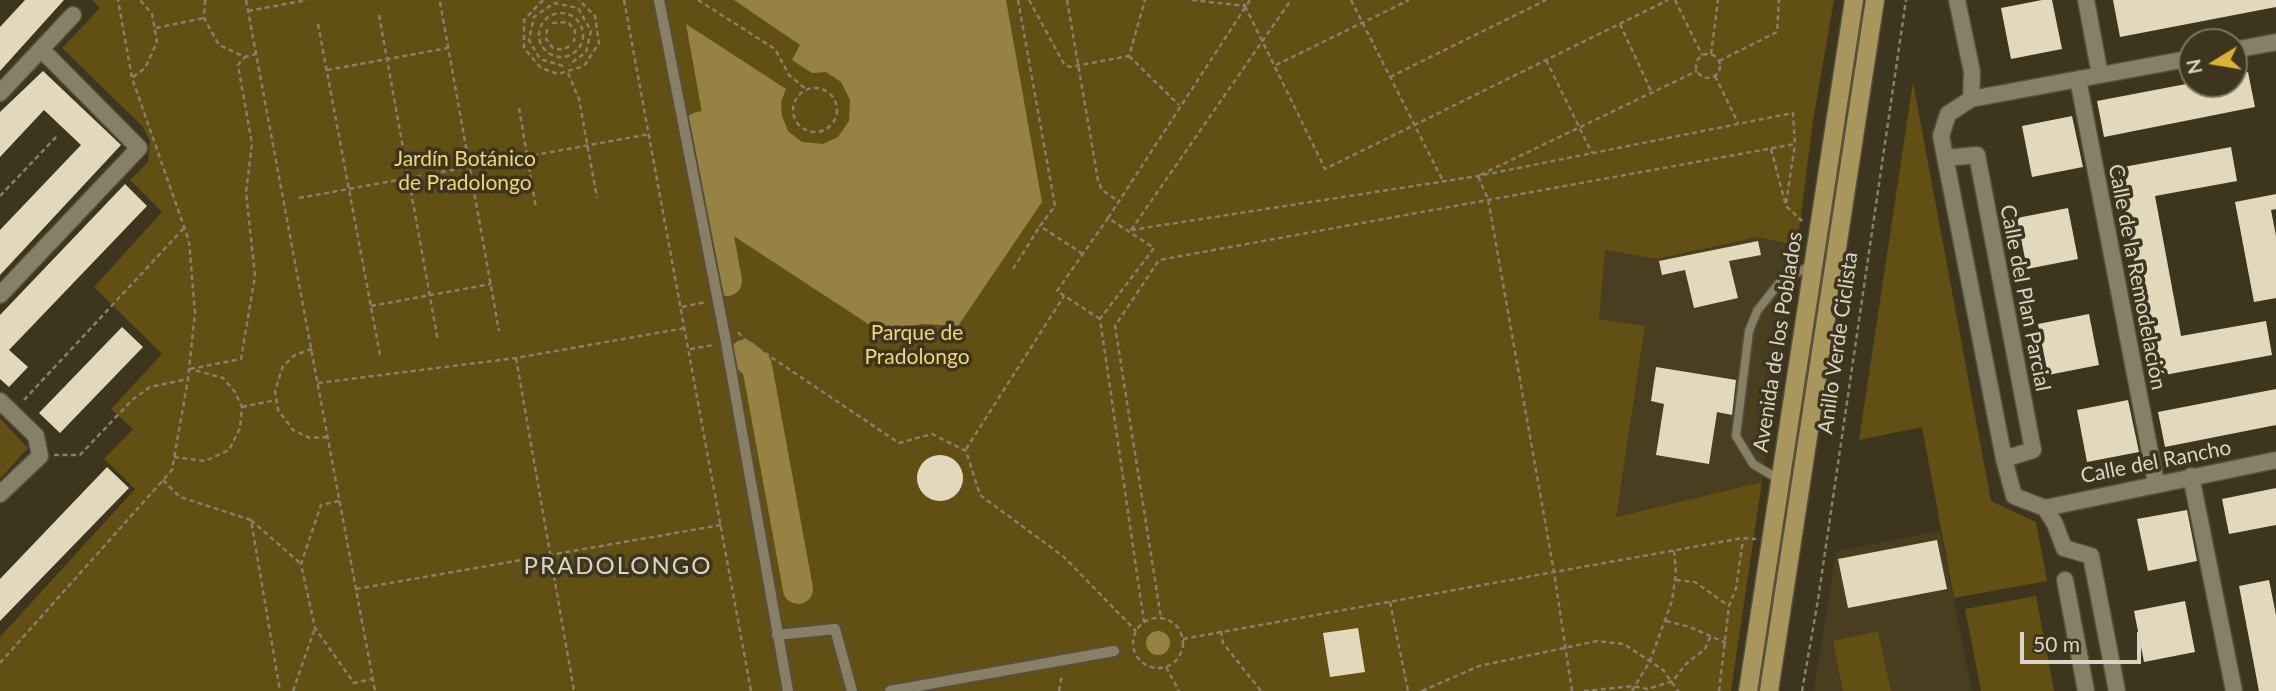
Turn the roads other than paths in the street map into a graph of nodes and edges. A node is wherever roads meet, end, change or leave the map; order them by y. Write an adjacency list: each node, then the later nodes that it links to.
1 (659, 0): 27 (street)
2 (1854, 0): 16 (main road, Avenida de los Poblados)
3 (1875, 0): 33 (main road, Avenida de los Poblados)
4 (1957, 0): 14 (street)
5 (2086, 0): 11 (street)
6 (74, 15): 9 (street)
7 (2276, 42): 8 (street)
8 (2248, 47)
9 (42, 50): 13 (street); 17 (street)
10 (2178, 61): 11 (street)
11 (2100, 75): 12 (street)
12 (2078, 79): 14 (street); 23 (street, Calle de la Remodelación)
13 (0, 93)
14 (1971, 99): 15 (street)
15 (1945, 158): 19 (street); 19 (street, Calle del Plan Parcial)
16 (1813, 264): 22 (main road, Avenida de los Poblados); 22 (lane)
17 (0, 295)
18 (6, 407): 24 (street)
19 (2004, 459): 25 (street)
20 (2276, 460): 21 (street, Calle del Rancho)
21 (2191, 476): 23 (street, Calle del Rancho); 36 (street)
22 (1780, 480): 32 (main road, Avenida de los Poblados)
23 (2155, 483): 25 (street, Calle del Rancho)
24 (0, 495)
25 (2045, 508): 35 (street)
26 (2065, 580): 34 (street)
27 (776, 635): 29 (street); 30 (street)
28 (1114, 651): 31 (street)
29 (788, 691)
30 (852, 691)
31 (890, 691)
32 (1748, 691)
33 (1769, 691)
34 (2086, 691)
35 (2117, 691)
36 (2234, 691)

